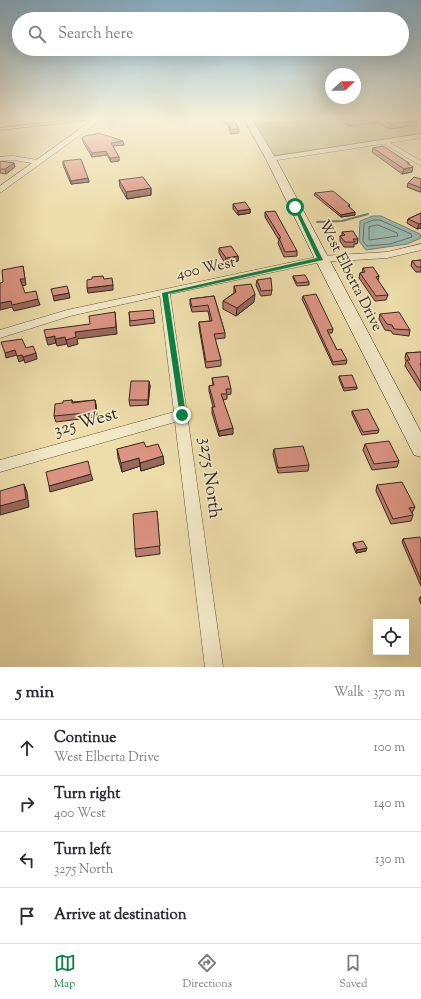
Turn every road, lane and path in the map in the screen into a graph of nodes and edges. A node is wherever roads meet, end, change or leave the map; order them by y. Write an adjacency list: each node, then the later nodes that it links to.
1 (54, 150): 7 (street)
2 (266, 150): 6 (main road, West Elberta Drive)
3 (331, 150): 6 (street)
4 (398, 150): 8 (street)
5 (0, 159): 7 (street)
6 (271, 159): 11 (main road, West Elberta Drive)
7 (38, 162): 9 (street)
8 (421, 164)
9 (0, 190)
10 (421, 247): 11 (street, 400 West)
11 (321, 259): 12 (street, 400 West); 15 (main road, West Elberta Drive)
12 (165, 293): 13 (street, 400 West); 14 (street, 3275 North)
13 (0, 334)
14 (182, 415): 16 (street, 325 West); 17 (street, 3275 North)
15 (421, 450)
16 (0, 466)
17 (214, 667)

